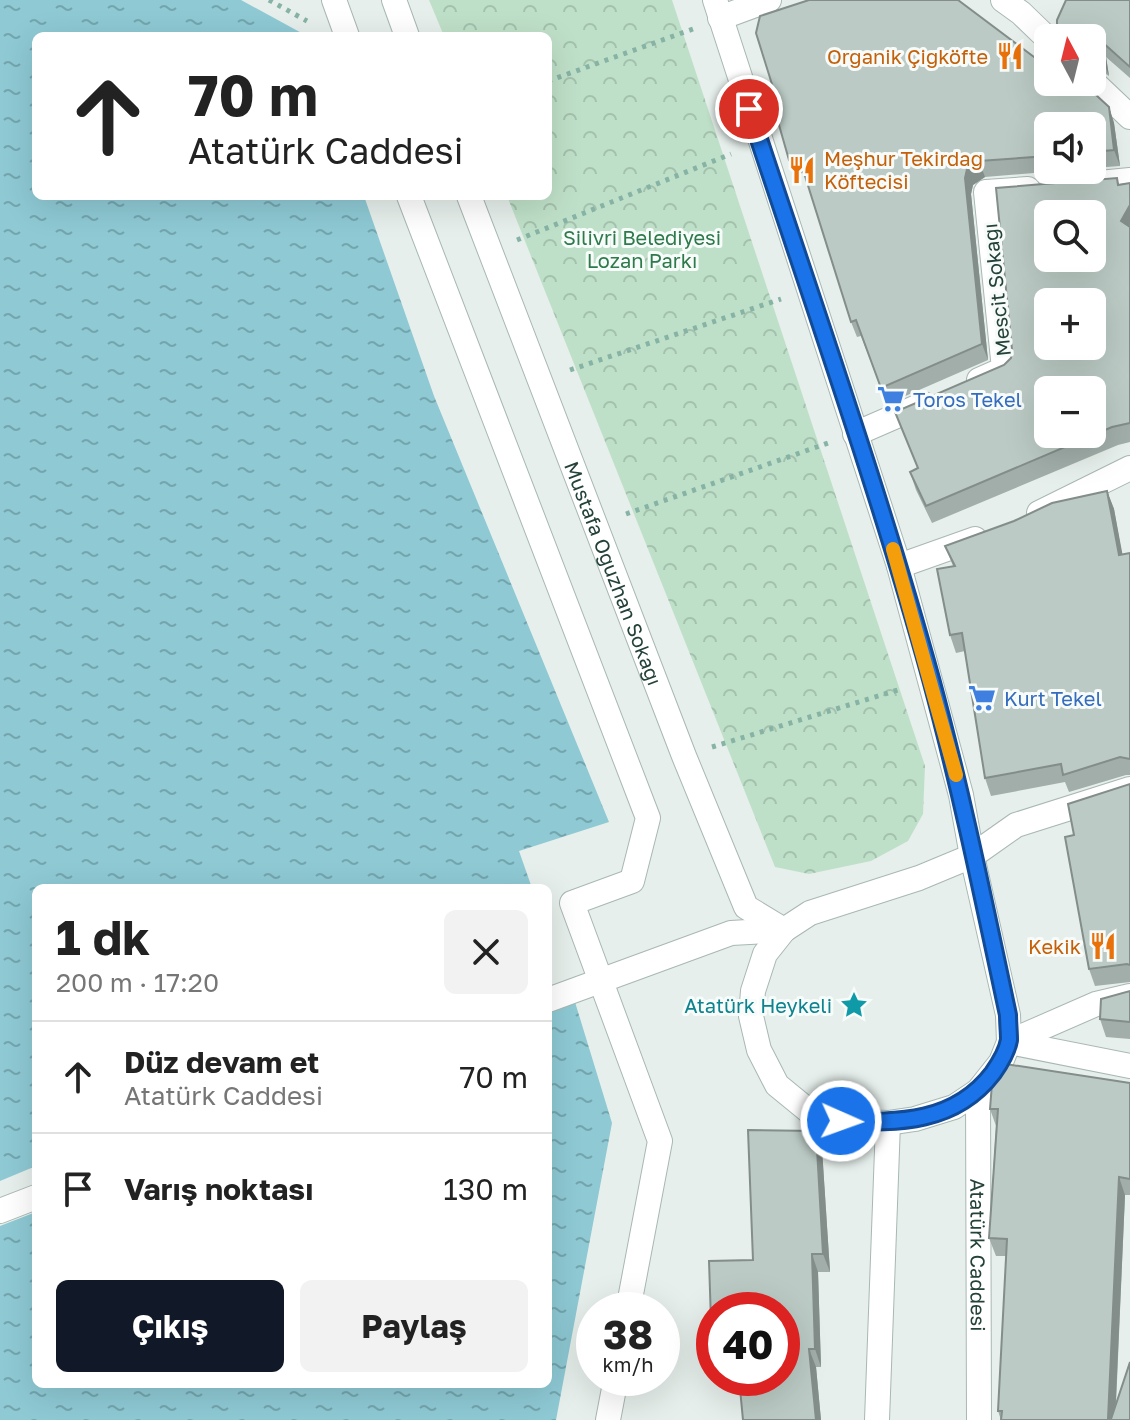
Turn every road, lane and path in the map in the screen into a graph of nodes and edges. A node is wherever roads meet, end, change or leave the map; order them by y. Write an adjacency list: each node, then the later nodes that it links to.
1 (269, 0): 7 (path)
2 (334, 0): 10 (street)
3 (394, 0): 11 (street)
4 (769, 0): 6 (street)
5 (1003, 0): 8 (street)
6 (718, 9): 20 (street)
7 (309, 22)
8 (1034, 27)
9 (692, 29): 12 (path)
10 (346, 32)
11 (406, 32)
12 (552, 80)
13 (1106, 94): 14 (street)
14 (1130, 117)
15 (731, 154): 19 (path)
16 (1130, 180): 22 (street, Mescit Sokağı)
17 (411, 200): 31 (street)
18 (471, 200): 19 (street, Mustafa Oğuzhan Sokağı)
19 (490, 251): 21 (street, Mustafa Oğuzhan Sokağı)
20 (808, 290): 21 (path); 22 (street)
21 (540, 380): 24 (street, Mustafa Oğuzhan Sokağı)
22 (855, 434): 24 (path); 25 (street)
23 (1130, 468): 25 (street)
24 (595, 525): 27 (street, Mustafa Oğuzhan Sokağı)
25 (899, 566): 26 (street)
26 (931, 678): 27 (path); 29 (street)
27 (684, 756): 30 (street, Mustafa Oğuzhan Sokağı)
28 (1130, 789): 29 (street)
29 (972, 856): 30 (street); 34 (street)
30 (784, 930): 31 (street); 37 (street)
31 (602, 980): 33 (street); 40 (street)
32 (1130, 996): 34 (street)
33 (552, 999)
34 (1009, 1042): 35 (street); 36 (street)
35 (1130, 1066)
36 (978, 1091): 37 (street); 44 (street, Atatürk Caddesi)
37 (888, 1123): 43 (street)
38 (32, 1199): 39 (street)
39 (0, 1211)
40 (631, 1292)
41 (613, 1396): 42 (street)
42 (608, 1420)
43 (877, 1420)
44 (979, 1420)

